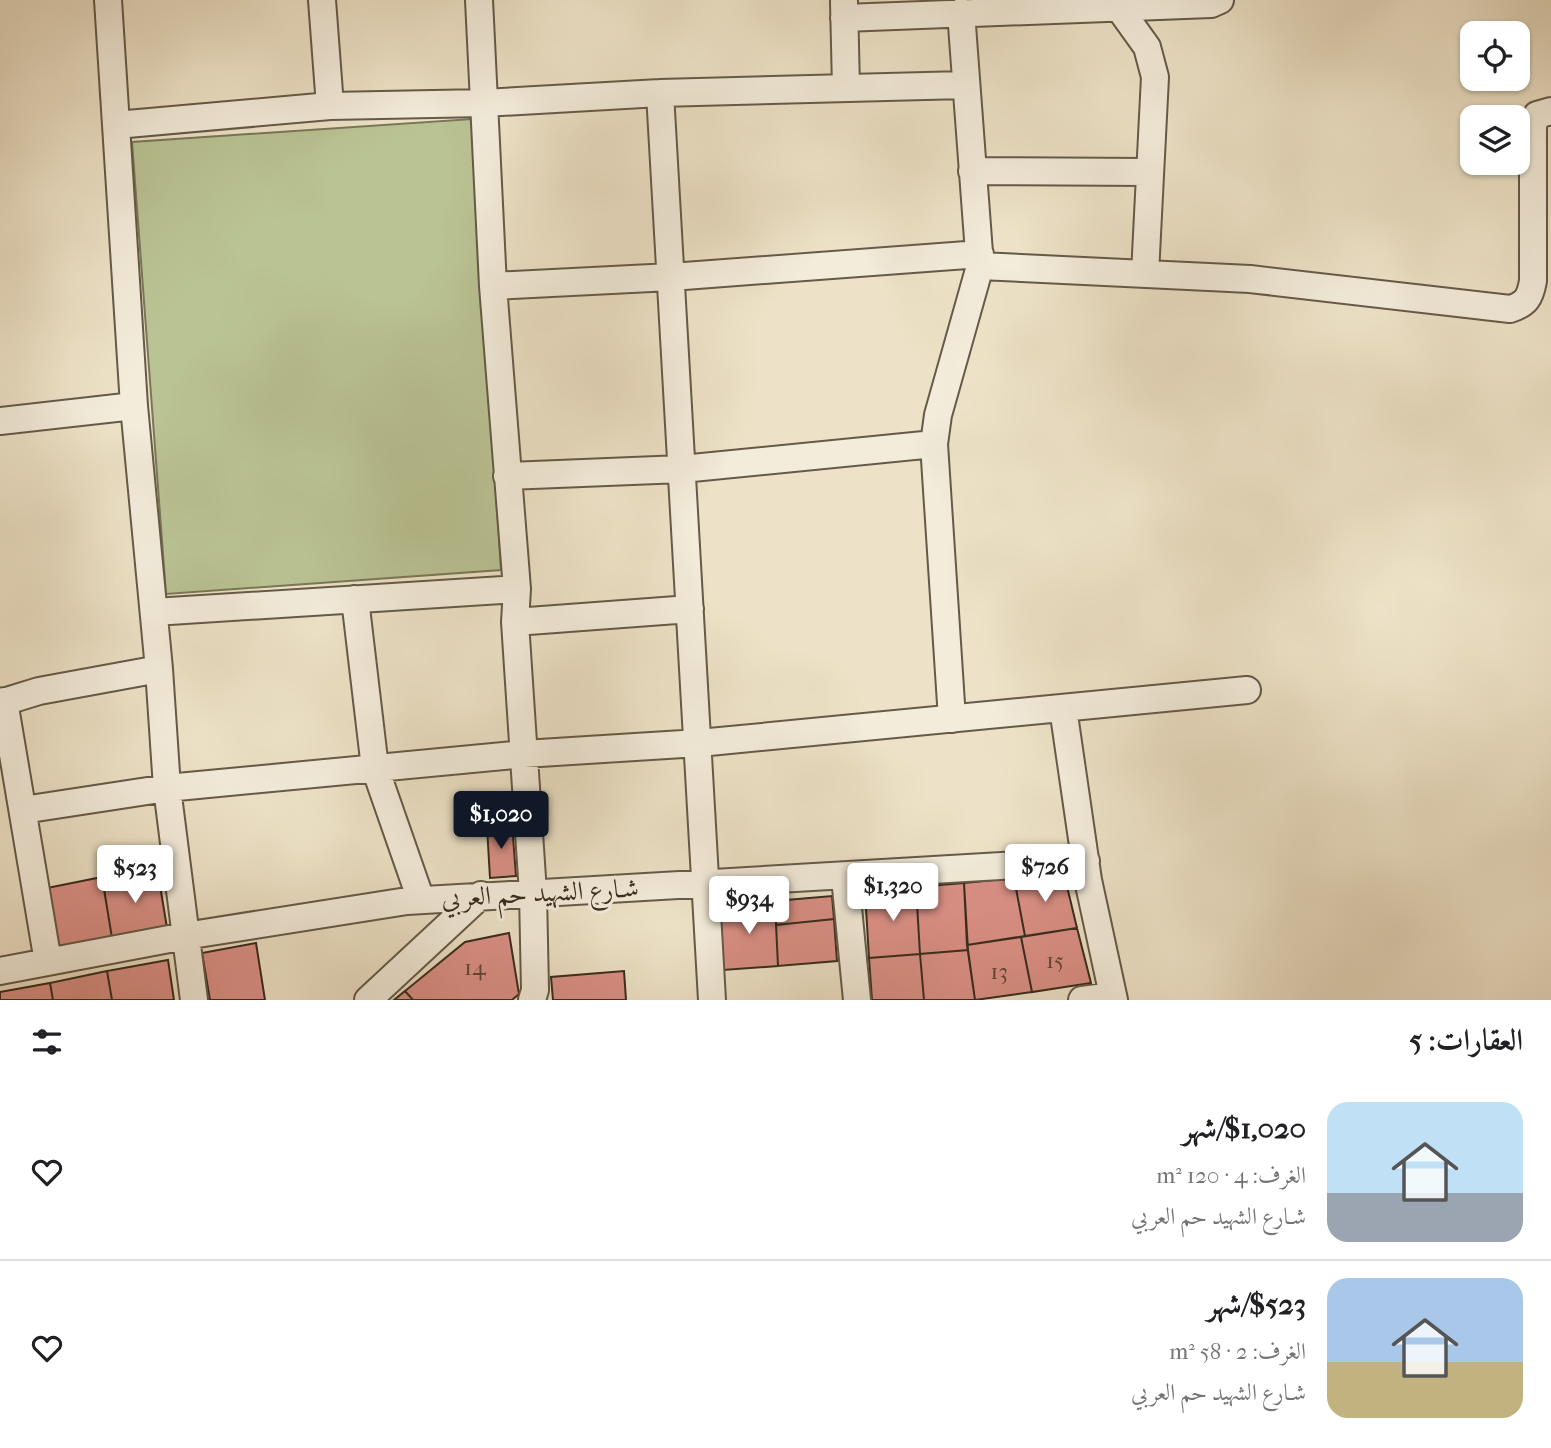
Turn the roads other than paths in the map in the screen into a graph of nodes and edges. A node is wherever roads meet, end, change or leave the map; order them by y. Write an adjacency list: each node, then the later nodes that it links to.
1 (108, 0): 15 (street)
2 (322, 0): 13 (street)
3 (479, 0): 12 (street)
4 (1220, 0): 6 (street)
5 (1019, 5): 6 (street); 8 (street)
6 (1119, 8): 17 (street)
7 (844, 9): 8 (street); 10 (street)
8 (961, 12): 9 (street)
9 (964, 85): 10 (street); 16 (street)
10 (846, 88): 11 (street)
11 (660, 93): 12 (street); 20 (street)
12 (484, 103): 13 (street); 21 (street)
13 (330, 106): 15 (street)
14 (1551, 111): 19 (street)
15 (116, 125): 22 (street)
16 (972, 171): 17 (street); 18 (street)
17 (1150, 172): 19 (street)
18 (980, 260): 19 (street); 20 (street); 24 (street)
19 (1144, 274)
20 (671, 277): 21 (street); 25 (street)
21 (493, 286): 26 (street)
22 (134, 406): 23 (street); 30 (street)
23 (0, 421)
24 (934, 444): 25 (street); 36 (street)
25 (682, 469): 26 (street); 29 (street)
26 (507, 476): 27 (street)
27 (517, 589): 28 (street); 31 (street)
28 (355, 599): 30 (street); 39 (street)
29 (690, 609): 31 (street); 37 (street)
30 (154, 612): 32 (street)
31 (515, 622): 38 (street)
32 (159, 669): 34 (street); 40 (street)
33 (1247, 690): 35 (street)
34 (2, 702): 41 (street)
35 (1063, 708): 36 (street); 42 (street)
36 (953, 719): 37 (street)
37 (699, 743): 38 (street); 44 (street)
38 (524, 754): 39 (street); 45 (street)
39 (375, 768): 40 (street); 47 (street)
40 (167, 788): 41 (street); 48 (street)
41 (23, 810): 49 (street)
42 (1086, 861): 43 (street, شـارع الشهيد حم العربي); 51 (street)
43 (845, 877): 44 (street, شـارع الشهيد حم العربي); 56 (street)
44 (706, 885): 45 (street, شـارع الشهيد حم العربي); 55 (street)
45 (533, 893): 46 (street, شـارع الشهيد حم العربي); 54 (street)
46 (481, 895): 47 (street, شـارع الشهيد حم العربي); 53 (street)
47 (421, 900): 48 (street, شـارع الشهيد حم العربي)
48 (185, 936): 49 (street, شـارع الشهيد حم العربي); 52 (street)
49 (48, 962): 50 (street, شـارع الشهيد حم العربي)
50 (0, 971)
51 (1113, 998): 57 (street)
52 (194, 1000)
53 (368, 1000)
54 (532, 1000)
55 (712, 1000)
56 (856, 1000)
57 (1082, 1000)

